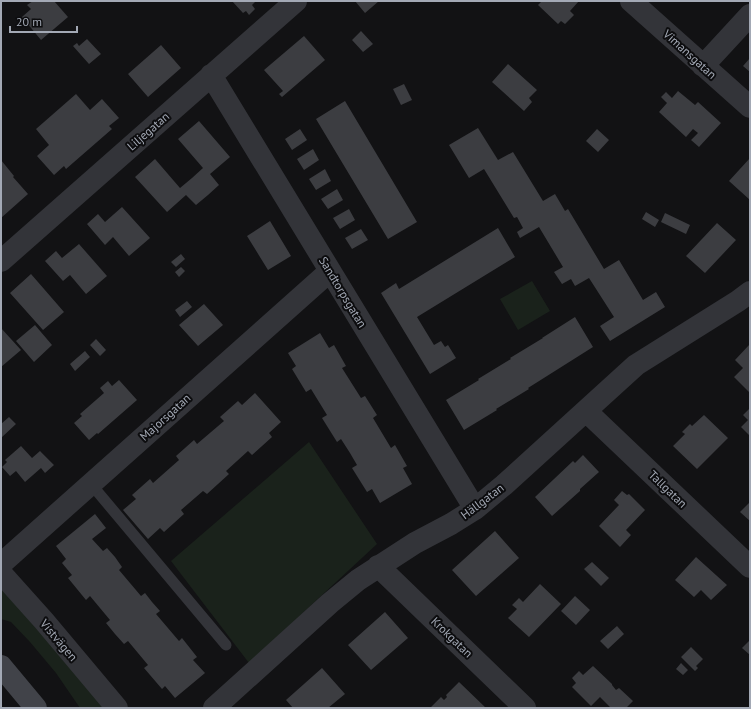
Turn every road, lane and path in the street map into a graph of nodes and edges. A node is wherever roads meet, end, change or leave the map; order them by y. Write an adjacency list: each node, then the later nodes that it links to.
1 (296, 1): 5 (street, Liljegatan)
2 (632, 1): 4 (street, Vimansgatan)
3 (750, 15): 4 (street)
4 (703, 66): 6 (street, Vimansgatan)
5 (211, 75): 7 (street, Liljegatan); 8 (street, Sandtorpsgatan)
6 (750, 107)
7 (1, 261)
8 (330, 271): 11 (street, Majorsgatan); 12 (street, Sandtorpsgatan)
9 (750, 292): 10 (street, Hällgatan)
10 (586, 410): 12 (street, Hällgatan); 15 (street, Tallgatan)
11 (91, 484): 13 (street, Majorsgatan); 17 (lane)
12 (475, 509): 14 (street, Hällgatan)
13 (1, 564)
14 (378, 566): 21 (street, Hällgatan); 22 (street, Krokgatan)
15 (750, 567)
16 (1, 573): 20 (street, Vistvägen)
17 (226, 645)
18 (1, 666): 19 (main road)
19 (36, 708)
20 (116, 708)
21 (214, 708)
22 (525, 708)

